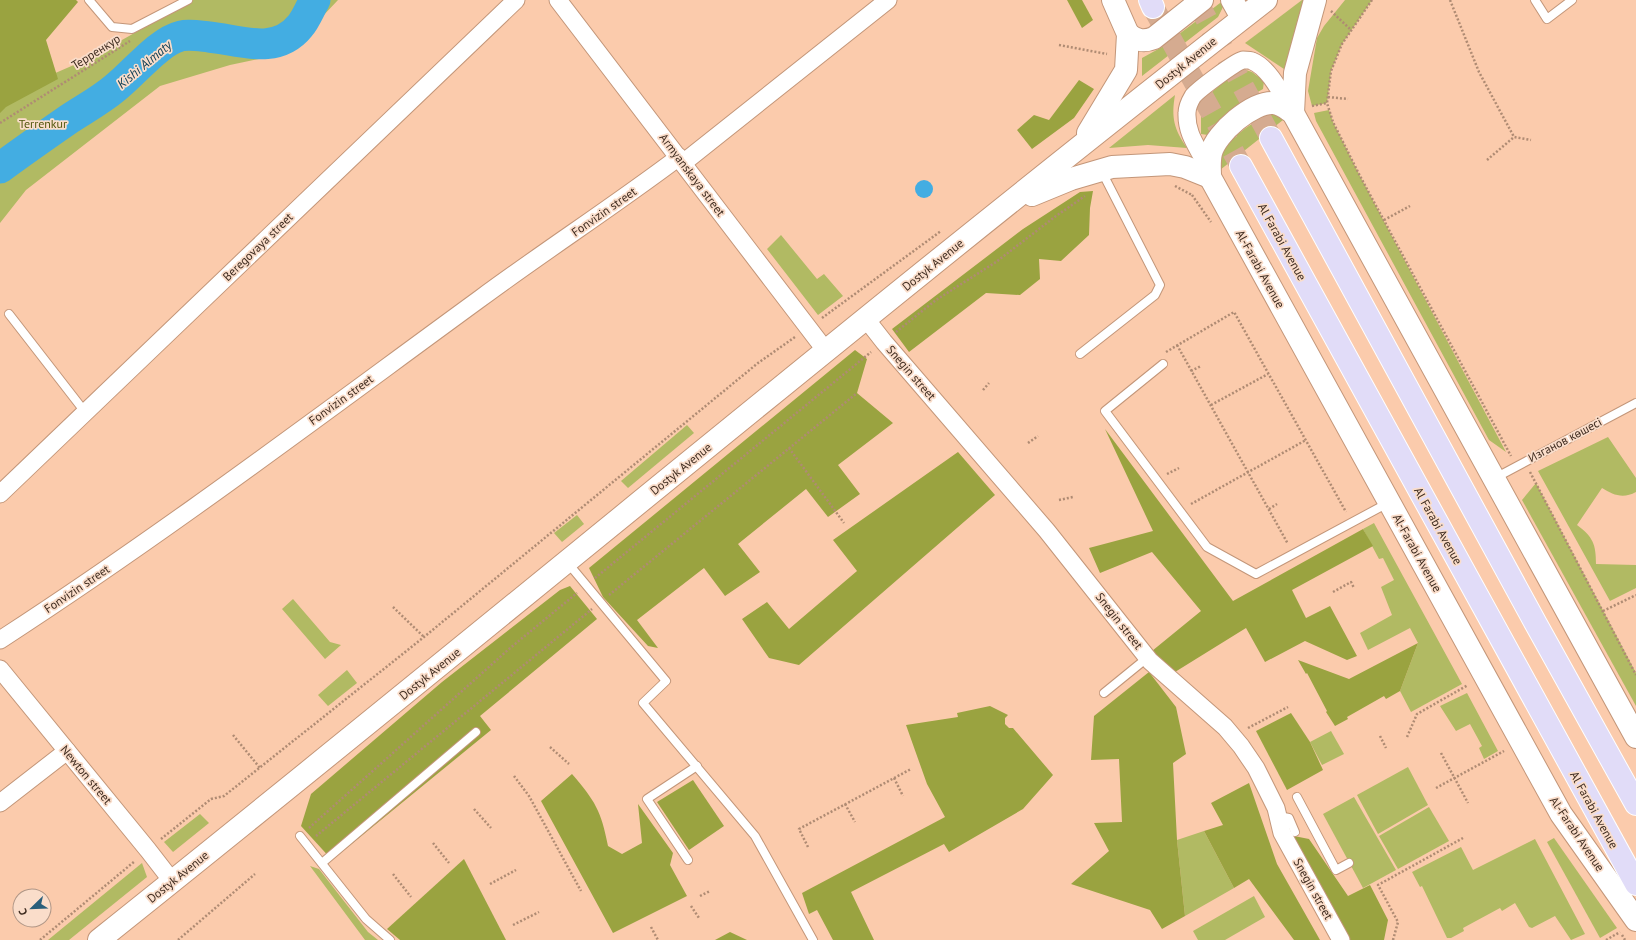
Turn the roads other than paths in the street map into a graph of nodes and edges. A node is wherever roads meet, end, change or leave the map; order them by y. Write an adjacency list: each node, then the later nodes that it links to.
1 (89, 0): 2 (lane)
2 (188, 0)
3 (516, 0): 28 (street, Beregovaya street)
4 (558, 0): 17 (street, Armyanskaya street)
5 (888, 0): 17 (street, Fonvizin street)
6 (1113, 0): 13 (main road)
7 (1202, 0): 13 (main road)
8 (1266, 0): 12 (main road, Dostyk Avenue)
9 (1534, 0): 10 (lane)
10 (1572, 0)
11 (1322, 4): 14 (main road)
12 (1237, 9): 16 (main road, Dostyk Avenue)
13 (1128, 34): 16 (main road)
14 (1303, 109): 20 (main road); 20 (street); 29 (main road)
15 (1271, 138): 43 (main road)
16 (1076, 151): 21 (main road, Dostyk Avenue)
17 (681, 160): 24 (street, Armyanskaya street); 33 (street, Fonvizin street)
18 (1241, 166): 51 (main road, Al Farabi Avenue)
19 (1104, 176): 20 (main road); 21 (main road); 25 (lane)
20 (1203, 184): 31 (main road, Al-Farabi Avenue)
21 (999, 212): 23 (main road, Dostyk Avenue)
22 (9, 314): 28 (lane)
23 (866, 319): 24 (main road, Dostyk Avenue); 34 (street, Snegin street)
24 (826, 351): 32 (main road, Dostyk Avenue)
25 (1080, 354)
26 (1163, 364): 31 (lane)
27 (1636, 403): 29 (lane, Изганов көшесі)
28 (85, 412): 30 (street, Beregovaya street)
29 (1494, 478): 38 (main road)
30 (0, 494)
31 (1389, 503): 52 (main road, Al-Farabi Avenue)
32 (567, 562): 40 (lane); 50 (main road, Dostyk Avenue)
33 (0, 640)
34 (1148, 658): 36 (lane); 44 (street, Snegin street)
35 (0, 669): 39 (street, Newton street)
36 (1104, 694)
37 (476, 732): 48 (lane)
38 (1636, 737)
39 (67, 751): 42 (street); 50 (street, Newton street)
40 (697, 766): 47 (lane); 55 (lane)
41 (1297, 797): 49 (lane)
42 (0, 803)
43 (1636, 804)
44 (1278, 816): 45 (lane); 56 (street, Snegin street)
45 (1295, 832)
46 (300, 836): 48 (lane)
47 (688, 860)
48 (322, 863): 54 (lane)
49 (1349, 863)
50 (172, 881): 53 (main road, Dostyk Avenue)
51 (1636, 884)
52 (1628, 926)
53 (99, 940)
54 (390, 940)
55 (813, 940)
56 (1341, 940)

